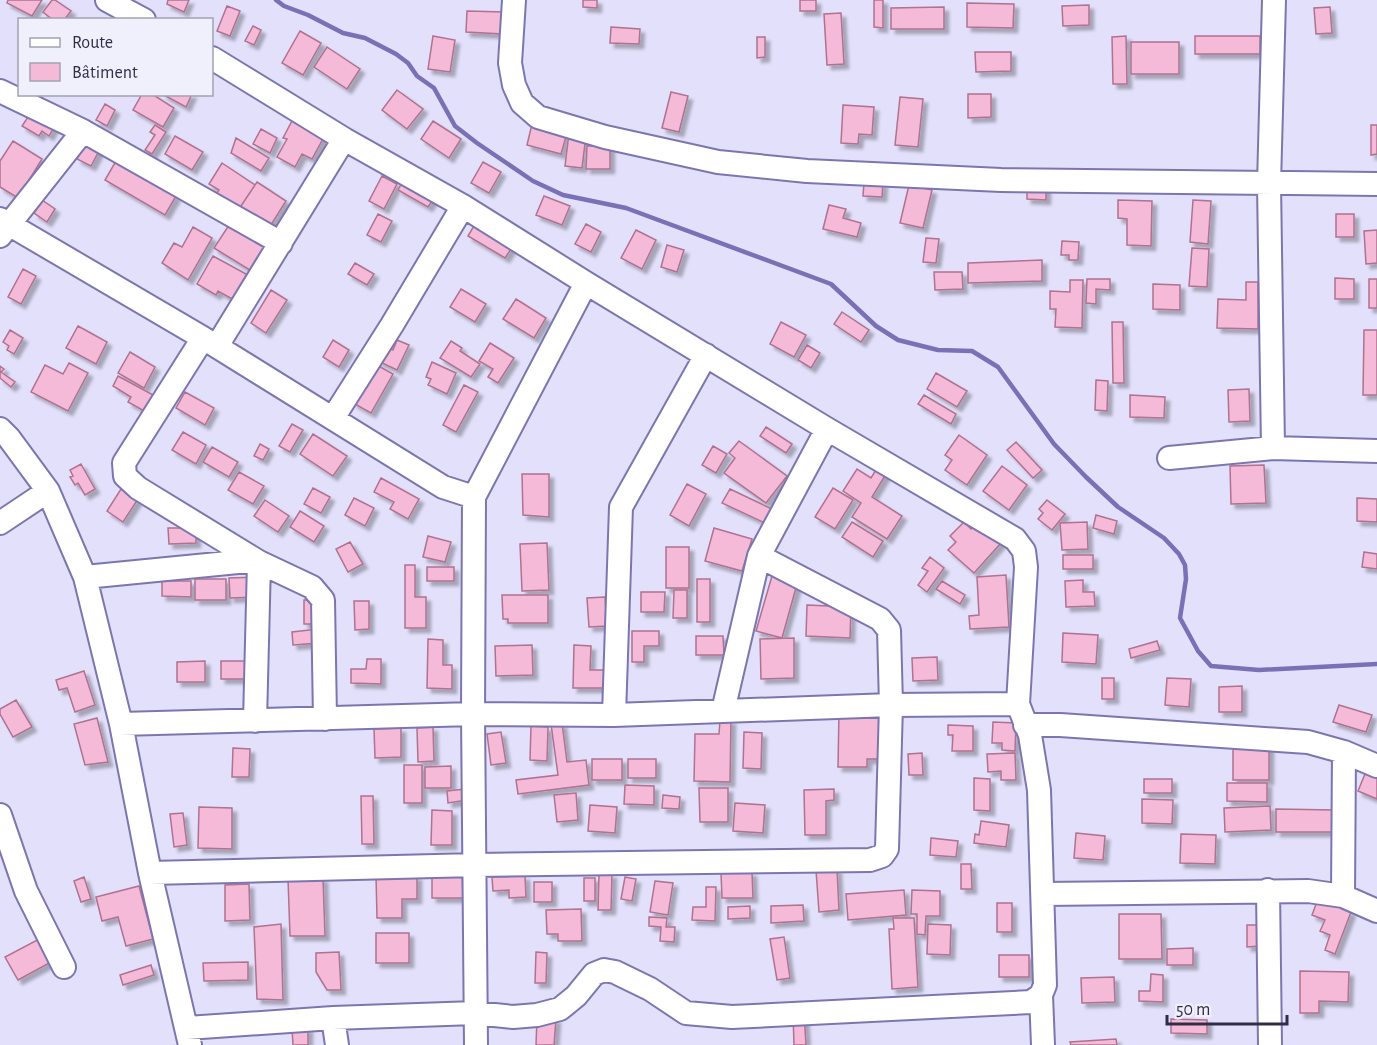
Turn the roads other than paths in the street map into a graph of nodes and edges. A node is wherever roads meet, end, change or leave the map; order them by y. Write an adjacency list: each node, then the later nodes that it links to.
1 (107, 0): 4 (street)
2 (514, 0): 9 (street)
3 (1274, 0): 9 (street)
4 (140, 18)
5 (213, 59): 8 (street)
6 (0, 91): 7 (street)
7 (83, 131): 12 (street); 13 (street)
8 (344, 139): 11 (street); 13 (street)
9 (1269, 184): 10 (street); 20 (street)
10 (1377, 184)
11 (464, 206): 14 (street); 17 (street)
12 (3, 227): 15 (street)
13 (281, 243): 15 (street)
14 (586, 283): 16 (street); 24 (street)
15 (210, 342): 17 (street); 27 (street)
16 (706, 355): 19 (street); 32 (street)
17 (333, 418): 24 (street)
18 (0, 429): 23 (street)
19 (827, 429): 26 (street); 33 (street)
20 (1273, 448): 21 (street); 22 (street)
21 (1377, 451)
22 (1169, 458)
23 (48, 491): 25 (street); 28 (street)
24 (474, 497): 31 (street)
25 (0, 523)
26 (759, 556): 29 (street); 30 (street)
27 (259, 562): 28 (street); 34 (street); 35 (street)
28 (85, 577): 36 (street)
29 (891, 705): 30 (street); 33 (street); 40 (street)
30 (723, 711): 32 (street)
31 (473, 714): 32 (street); 34 (street); 40 (street)
32 (614, 715)
33 (1022, 715): 37 (street); 43 (street)
34 (326, 719): 35 (street)
35 (255, 721): 36 (street)
36 (121, 724): 41 (street)
37 (1344, 752): 38 (street); 44 (street)
38 (1377, 766)
39 (0, 815): 46 (street)
40 (476, 865): 41 (street); 48 (street)
41 (150, 873): 50 (street)
42 (1268, 890): 43 (street); 44 (street); 54 (street)
43 (1043, 894): 47 (street)
44 (1342, 896): 45 (street)
45 (1377, 911)
46 (64, 967)
47 (1041, 995): 48 (street); 53 (street)
48 (475, 1013): 49 (street); 52 (street)
49 (333, 1018): 50 (street); 51 (street)
50 (188, 1036)
51 (337, 1045)
52 (476, 1045)
53 (1042, 1045)
54 (1270, 1045)

